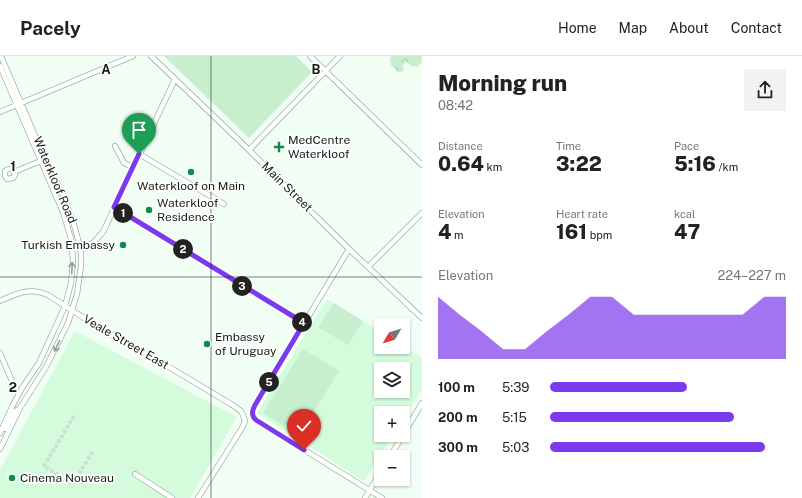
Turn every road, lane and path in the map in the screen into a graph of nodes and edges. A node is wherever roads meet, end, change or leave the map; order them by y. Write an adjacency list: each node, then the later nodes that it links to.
1 (1, 56): 9 (street, Waterkloof Road)
2 (133, 56): 9 (street)
3 (151, 56): 8 (street, Main Street)
4 (310, 56): 7 (street)
5 (340, 56): 7 (street)
6 (0, 66): 9 (street, Waterkloof Road)
7 (325, 71): 12 (street); 15 (street)
8 (174, 79): 12 (street, Main Street); 13 (street)
9 (19, 104): 10 (street); 14 (street, Waterkloof Road)
10 (0, 112)
11 (115, 146): 16 (street)
12 (249, 150): 23 (street, Main Street)
13 (139, 154): 16 (street); 20 (street)
14 (44, 160): 17 (street); 18 (street, Waterkloof Road); 19 (street, Waterkloof Road)
15 (422, 165)
16 (133, 166): 21 (street)
17 (14, 172)
18 (57, 182): 19 (street); 24 (street, Waterkloof Road)
19 (51, 184): 27 (street, Waterkloof Road, one-way to 19)
20 (224, 204)
21 (114, 207): 24 (street); 30 (street)
22 (422, 213): 25 (street)
23 (349, 249): 25 (street, Main Street); 30 (street)
24 (80, 250): 28 (street, Waterkloof Road)
25 (368, 267): 29 (street, Main Street)
26 (0, 301): 27 (street, Veale Street East)
27 (65, 306): 28 (street, Veale Street East); 35 (street, Waterkloof Road)
28 (72, 310): 34 (street, Waterkloof Road, one-way to 34); 42 (street, Veale Street East)
29 (422, 318)
30 (304, 323): 40 (street)
31 (0, 353): 32 (street)
32 (12, 381)
33 (422, 403): 37 (street)
34 (20, 408): 35 (street); 36 (street)
35 (0, 434)
36 (0, 449)
37 (394, 450)
38 (135, 474): 41 (street)
39 (374, 483): 40 (street)
40 (369, 491): 43 (street); 44 (street)
41 (172, 498)
42 (198, 498)
43 (365, 498)
44 (382, 498)

